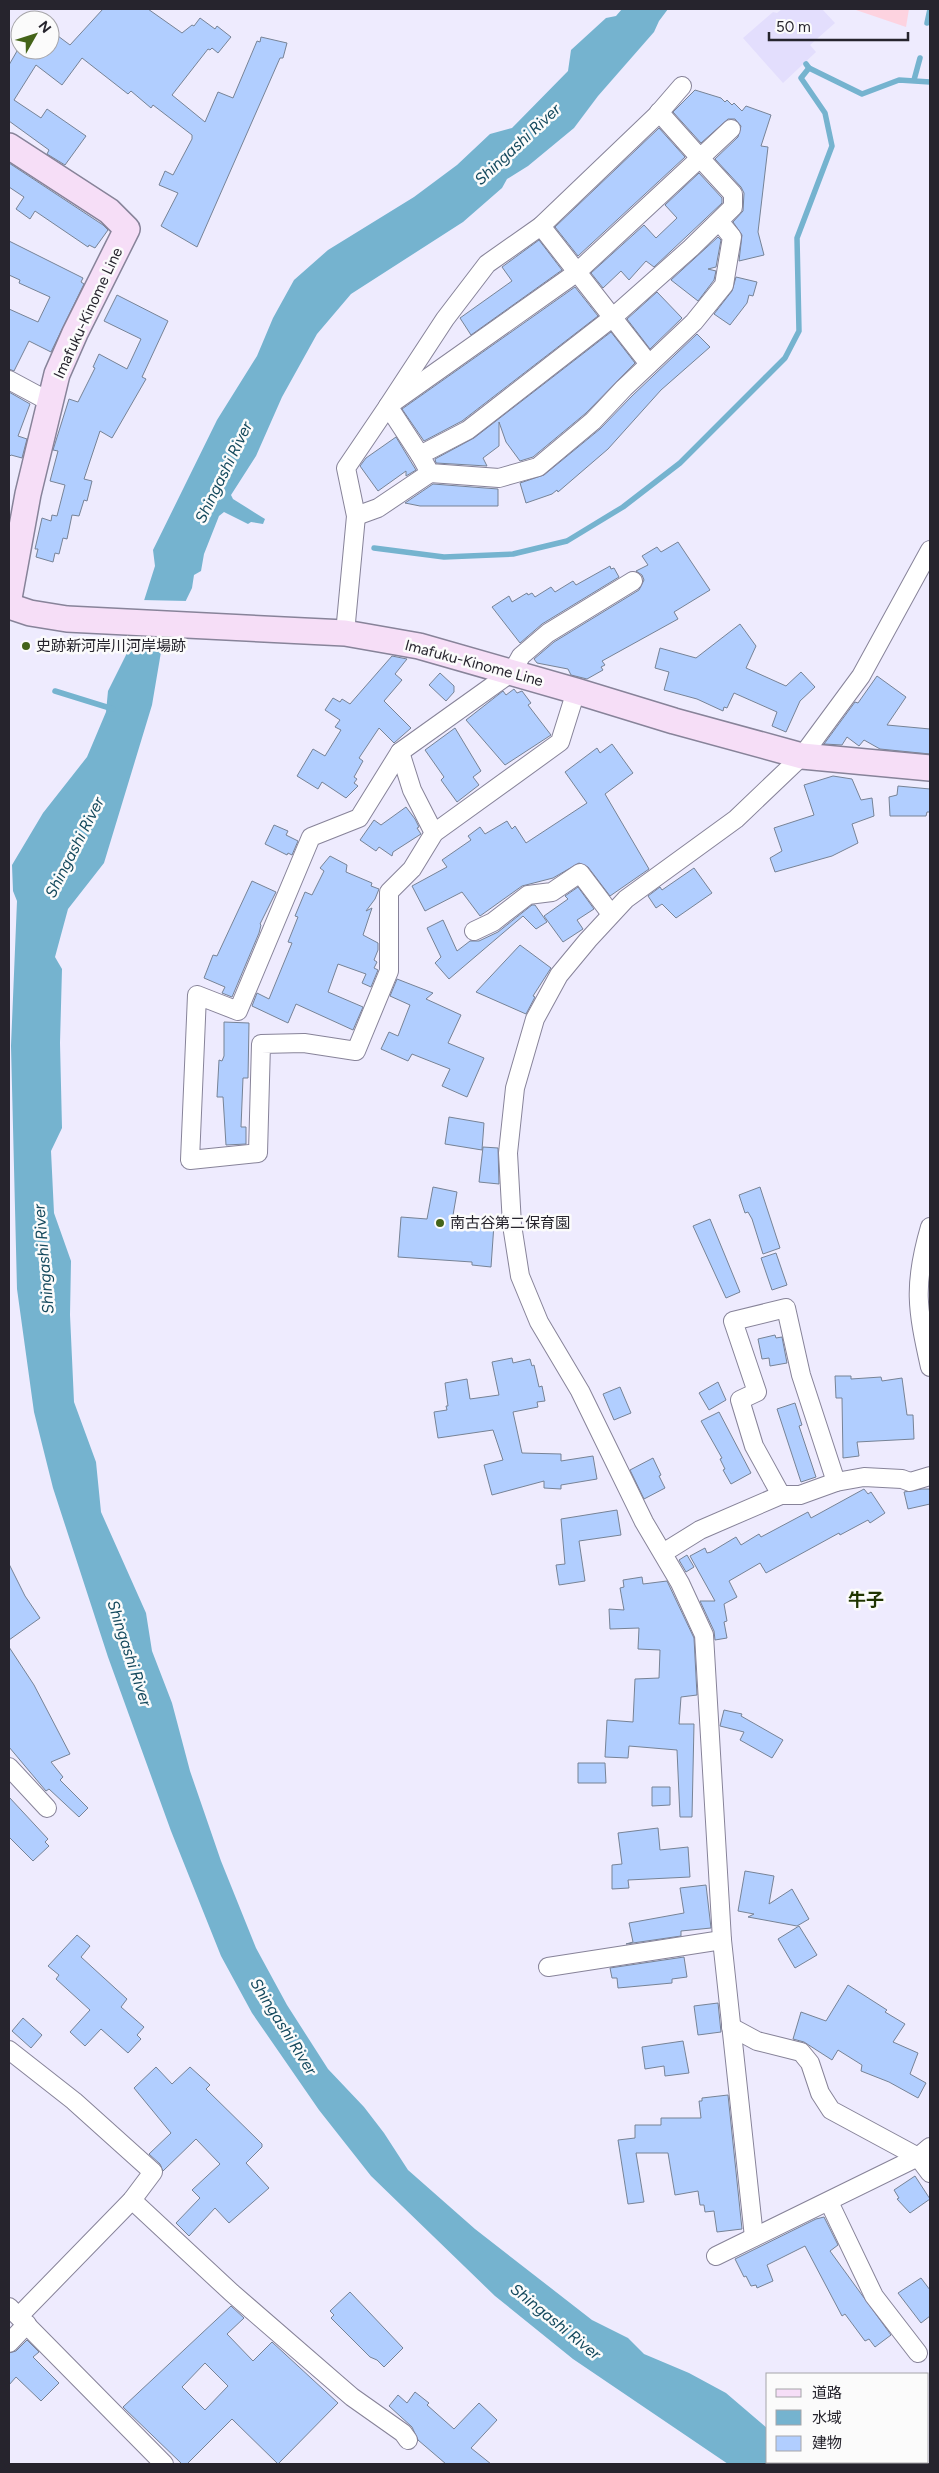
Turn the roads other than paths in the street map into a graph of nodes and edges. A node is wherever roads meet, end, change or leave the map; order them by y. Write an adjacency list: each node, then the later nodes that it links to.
1 (682, 86): 2 (street)
2 (659, 112): 5 (street); 7 (street)
3 (731, 129): 5 (street)
4 (9, 146): 12 (main road, Imafuku-Kinome Line)
5 (700, 158): 6 (street); 8 (street)
6 (719, 221): 9 (street); 10 (street)
7 (541, 226): 8 (street); 13 (street)
8 (576, 273): 9 (street); 13 (street)
9 (612, 318): 10 (street); 14 (street)
10 (650, 364): 15 (street)
11 (9, 380): 12 (street)
12 (50, 402): 19 (main road, Imafuku-Kinome Line)
13 (388, 406): 14 (street); 16 (street)
14 (420, 455): 15 (street)
15 (430, 473): 16 (street)
16 (356, 516): 21 (street)
17 (930, 550): 25 (street)
18 (633, 582): 22 (street)
19 (9, 598)
20 (9, 606): 21 (main road, Imafuku-Kinome Line)
21 (345, 633): 22 (main road, Imafuku-Kinome Line)
22 (512, 672): 23 (main road, Imafuku-Kinome Line); 24 (street)
23 (576, 691): 25 (main road, Imafuku-Kinome Line); 27 (street)
24 (400, 752): 27 (street); 27 (street)
25 (802, 756): 26 (main road, Imafuku-Kinome Line); 28 (street)
26 (930, 768)
27 (434, 834)
28 (611, 914): 29 (street); 35 (street)
29 (474, 931)
30 (930, 1227): 31 (street)
31 (930, 1367)
32 (930, 1476): 33 (street)
33 (836, 1482): 34 (street); 34 (street)
34 (781, 1495): 35 (street)
35 (663, 1552): 38 (street)
36 (9, 1767): 37 (street)
37 (47, 1808)
38 (722, 1940): 39 (street); 40 (street)
39 (548, 1967)
40 (731, 2027): 42 (street); 46 (street)
41 (9, 2050): 44 (street)
42 (924, 2152): 43 (street); 45 (street)
43 (930, 2173)
44 (132, 2200): 48 (street); 51 (street)
45 (829, 2202): 46 (street); 50 (street)
46 (754, 2237): 47 (street)
47 (716, 2256)
48 (18, 2316): 49 (street); 52 (street)
49 (9, 2343)
50 (918, 2353)
51 (408, 2440)
52 (164, 2464)

